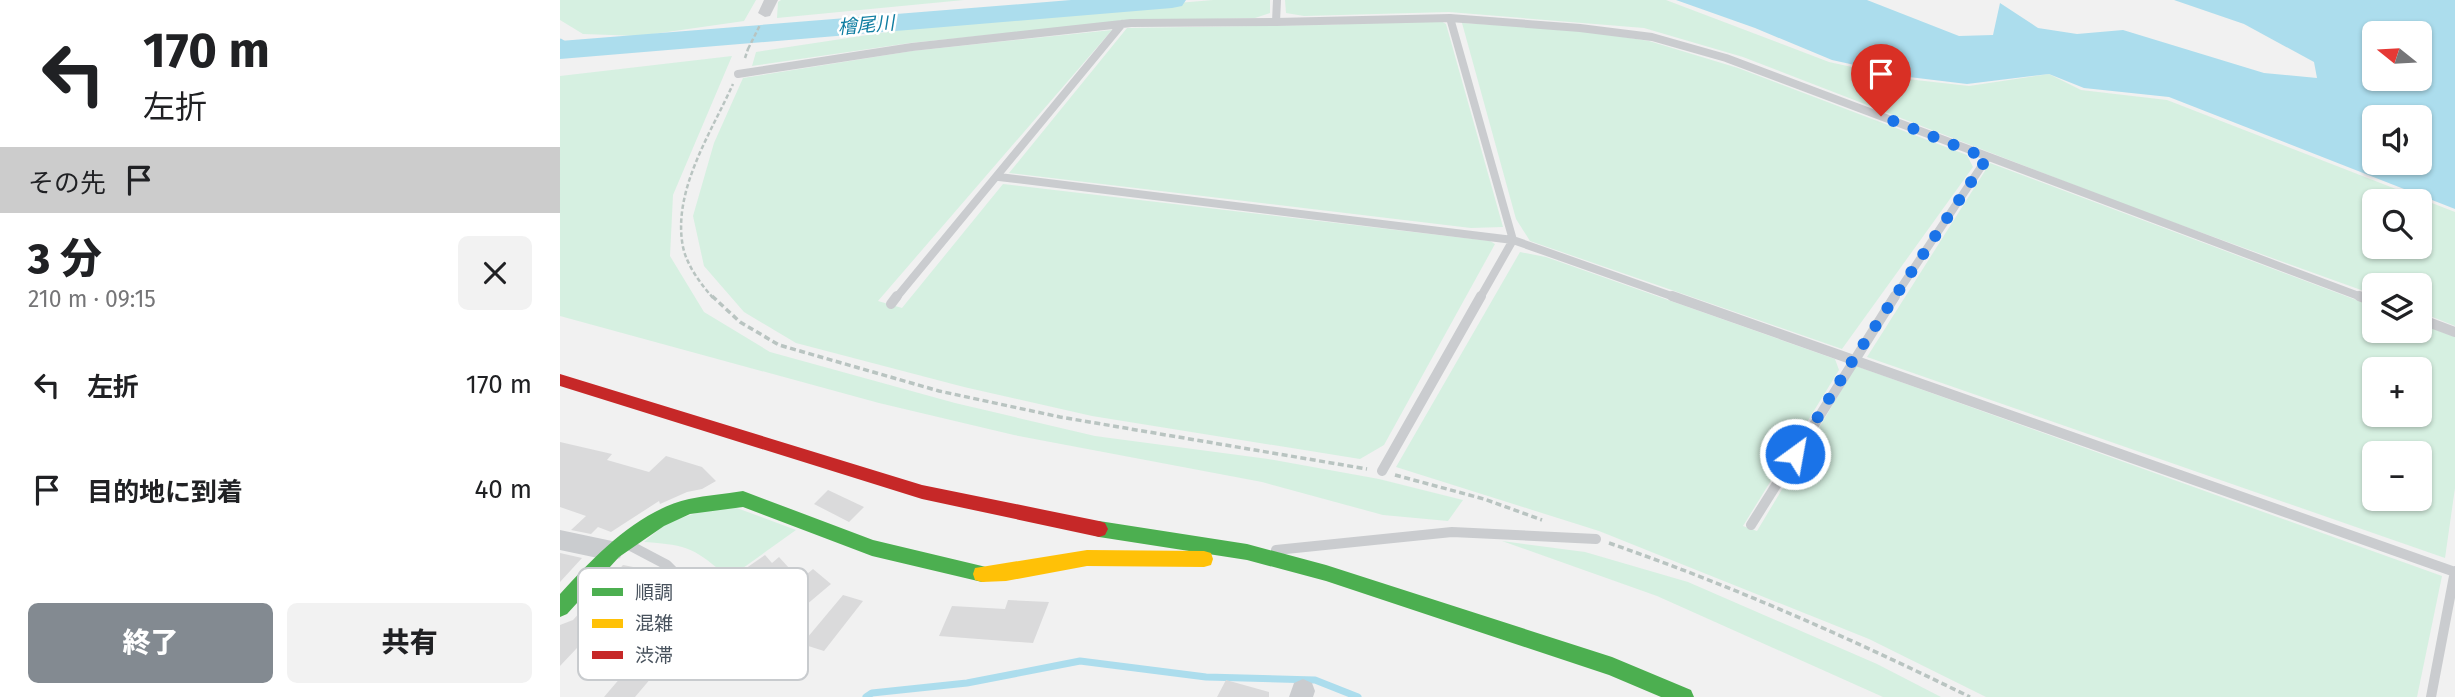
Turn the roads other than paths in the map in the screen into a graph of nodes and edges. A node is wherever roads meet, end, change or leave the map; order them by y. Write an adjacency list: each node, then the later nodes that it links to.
1 (1278, 0): 3 (lane)
2 (1450, 18): 3 (lane); 6 (lane); 8 (lane)
3 (1276, 22): 4 (lane)
4 (1122, 24): 5 (lane); 7 (lane)
5 (738, 74)
6 (1987, 158): 9 (lane); 13 (lane)
7 (999, 177): 8 (lane); 10 (lane)
8 (1513, 240): 13 (lane); 15 (lane)
9 (2362, 297)
10 (891, 304)
11 (2432, 323): 12 (lane)
12 (2455, 332)
13 (1853, 360): 16 (lane); 23 (lane)
14 (560, 380): 20 (street)
15 (1382, 471)
16 (1751, 525)
17 (1596, 539): 20 (lane)
18 (560, 540): 19 (street)
19 (619, 547): 20 (street); 21 (street); 22 (lane)
20 (1247, 552): 26 (street)
21 (599, 568)
22 (670, 568)
23 (2455, 571): 27 (lane)
24 (578, 589): 25 (street)
25 (560, 608)
26 (1684, 697)
27 (2431, 697)

